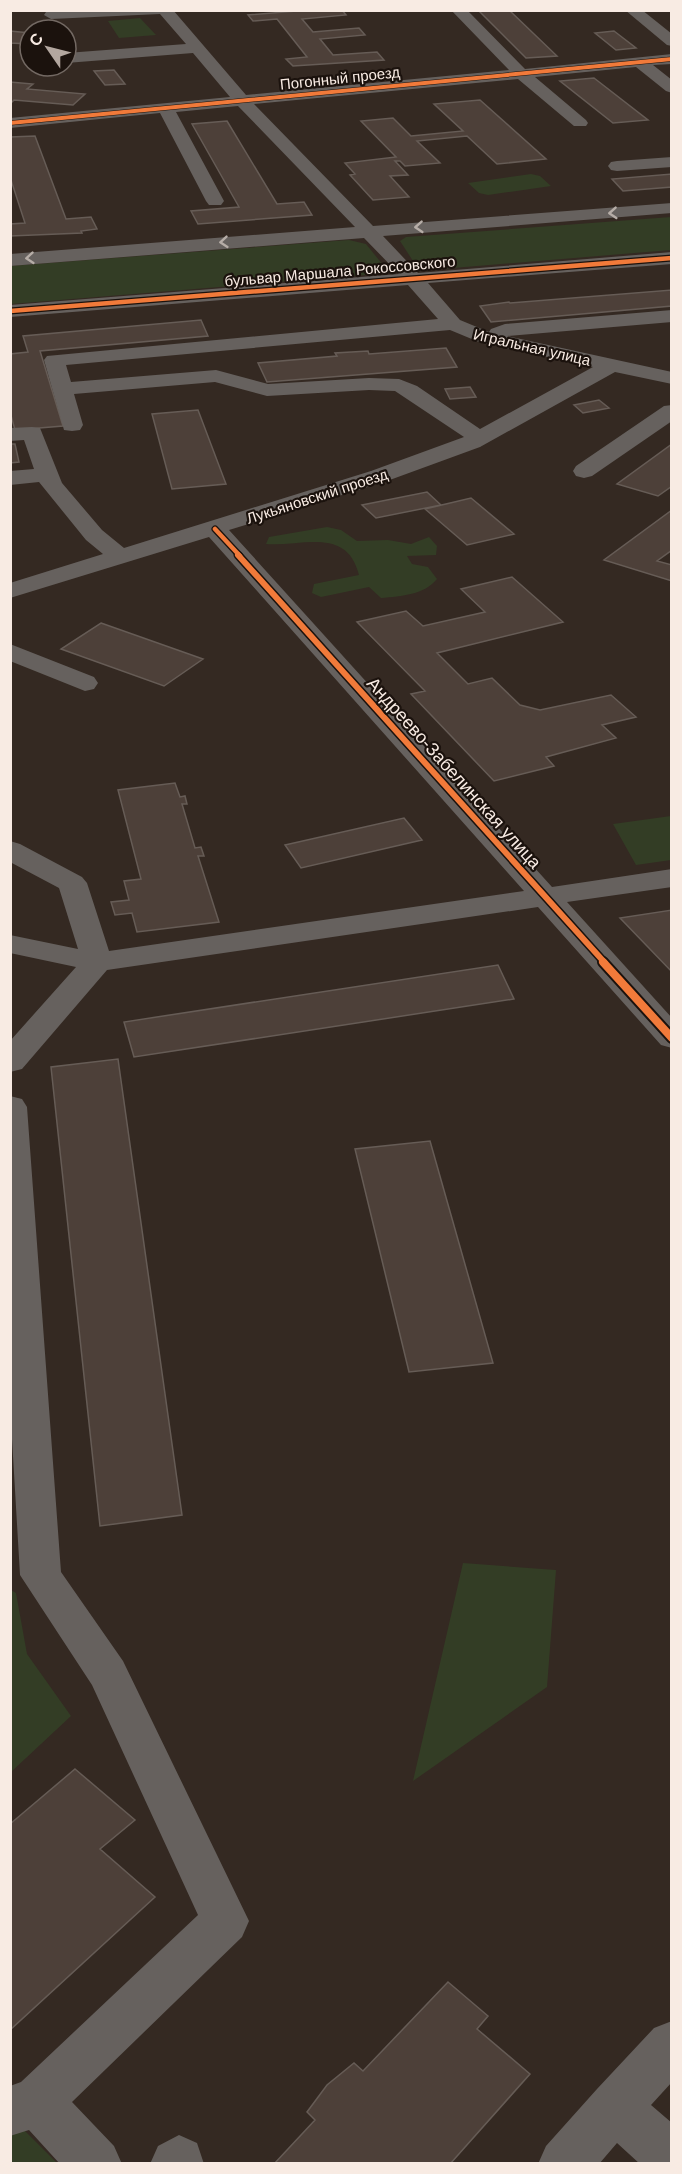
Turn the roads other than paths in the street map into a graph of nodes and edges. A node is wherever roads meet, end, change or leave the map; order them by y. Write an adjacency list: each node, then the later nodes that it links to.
1 (158, 10): 5 (street)
2 (165, 10): 7 (street, бульвар Маршала Рокоссовского)
3 (458, 10): 11 (street)
4 (632, 10): 6 (street)
5 (51, 15)
6 (672, 42)
7 (196, 48): 8 (street); 13 (street, бульвар Маршала Рокоссовского)
8 (78, 57)
9 (672, 59): 10 (street, Погонный проезд)
10 (639, 62): 11 (street, Погонный проезд); 12 (street)
11 (522, 74): 13 (street, Погонный проезд); 16 (street)
12 (672, 88)
13 (242, 102): 14 (street, Погонный проезд); 21 (street, бульвар Маршала Рокоссовского)
14 (166, 109): 15 (street, Погонный проезд); 19 (street)
15 (10, 123)
16 (580, 123)
17 (672, 162): 18 (street)
18 (616, 166)
19 (215, 201)
20 (672, 208): 21 (street, one-way to 21)
21 (368, 231): 23 (street, one-way to 23); 24 (street, бульвар Маршала Рокоссовского)
22 (672, 258): 24 (street, бульвар Маршала Рокоссовского)
23 (10, 260)
24 (413, 279): 25 (street, бульвар Маршала Рокоссовского); 28 (street, Игральная улица)
25 (229, 309): 26 (street, бульвар Маршала Рокоссовского); 30 (street)
26 (10, 311)
27 (672, 316): 29 (street)
28 (453, 324): 29 (street, Игральная улица); 30 (street)
29 (486, 338): 31 (street, Игральная улица)
30 (229, 345): 33 (street)
31 (610, 366): 32 (street, Игральная улица); 37 (street, Лукьяновский проезд)
32 (672, 378)
33 (63, 389): 35 (street); 37 (street)
34 (672, 411): 38 (street)
35 (72, 425)
36 (10, 435): 39 (street)
37 (479, 438): 41 (street, Лукьяновский проезд)
38 (584, 471)
39 (46, 475): 40 (street); 42 (street)
40 (10, 478)
41 (215, 529): 42 (street, Лукьяновский проезд); 48 (street, Андреево-Забелинская улица)
42 (121, 557): 43 (street, Лукьяновский проезд)
43 (10, 591)
44 (10, 652): 45 (street)
45 (85, 683)
46 (10, 850): 50 (street)
47 (672, 878): 48 (street)
48 (545, 896): 50 (street); 51 (street, Андреево-Забелинская улица)
49 (10, 944): 50 (street)
50 (97, 962): 52 (street)
51 (672, 1038)
52 (10, 1062)
53 (10, 1107): 55 (street)
54 (672, 2045): 56 (street)
55 (24, 2107): 58 (street)
56 (615, 2107): 57 (street); 59 (street)
57 (672, 2158)
58 (96, 2163)
59 (564, 2163)

